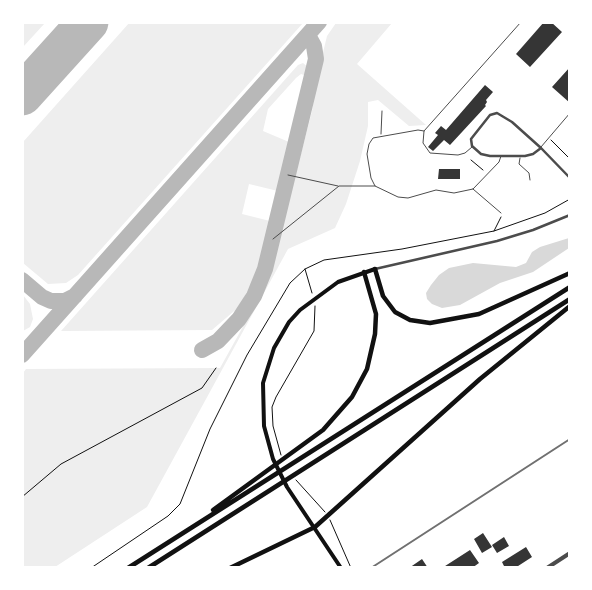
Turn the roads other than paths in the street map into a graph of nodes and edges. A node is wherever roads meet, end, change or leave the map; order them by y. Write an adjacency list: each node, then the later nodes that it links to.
1 (521, 22): 4 (lane)
2 (382, 111): 5 (lane)
3 (570, 113): 7 (lane)
4 (424, 131): 5 (lane); 6 (lane)
5 (381, 135): 14 (lane)
6 (472, 146): 7 (street); 8 (street)
7 (541, 148): 9 (street); 11 (street)
8 (501, 156): 9 (street); 15 (lane)
9 (521, 156): 12 (lane)
10 (288, 175): 13 (lane)
11 (570, 178)
12 (530, 180)
13 (339, 186): 14 (lane); 18 (lane)
14 (375, 186): 15 (lane)
15 (473, 189): 16 (lane)
16 (501, 213)
17 (570, 215): 19 (street)
18 (273, 240)
19 (375, 269): 20 (main road); 21 (highway)
20 (364, 272): 25 (highway); 26 (main road)
21 (570, 273)
22 (570, 287): 25 (highway)
23 (570, 299): 29 (highway)
24 (570, 306): 26 (highway)
25 (261, 479): 28 (highway)
26 (315, 527): 30 (highway); 31 (main road)
27 (570, 553): 32 (street)
28 (128, 568)
29 (148, 568)
30 (230, 568)
31 (342, 568)
32 (547, 568)

